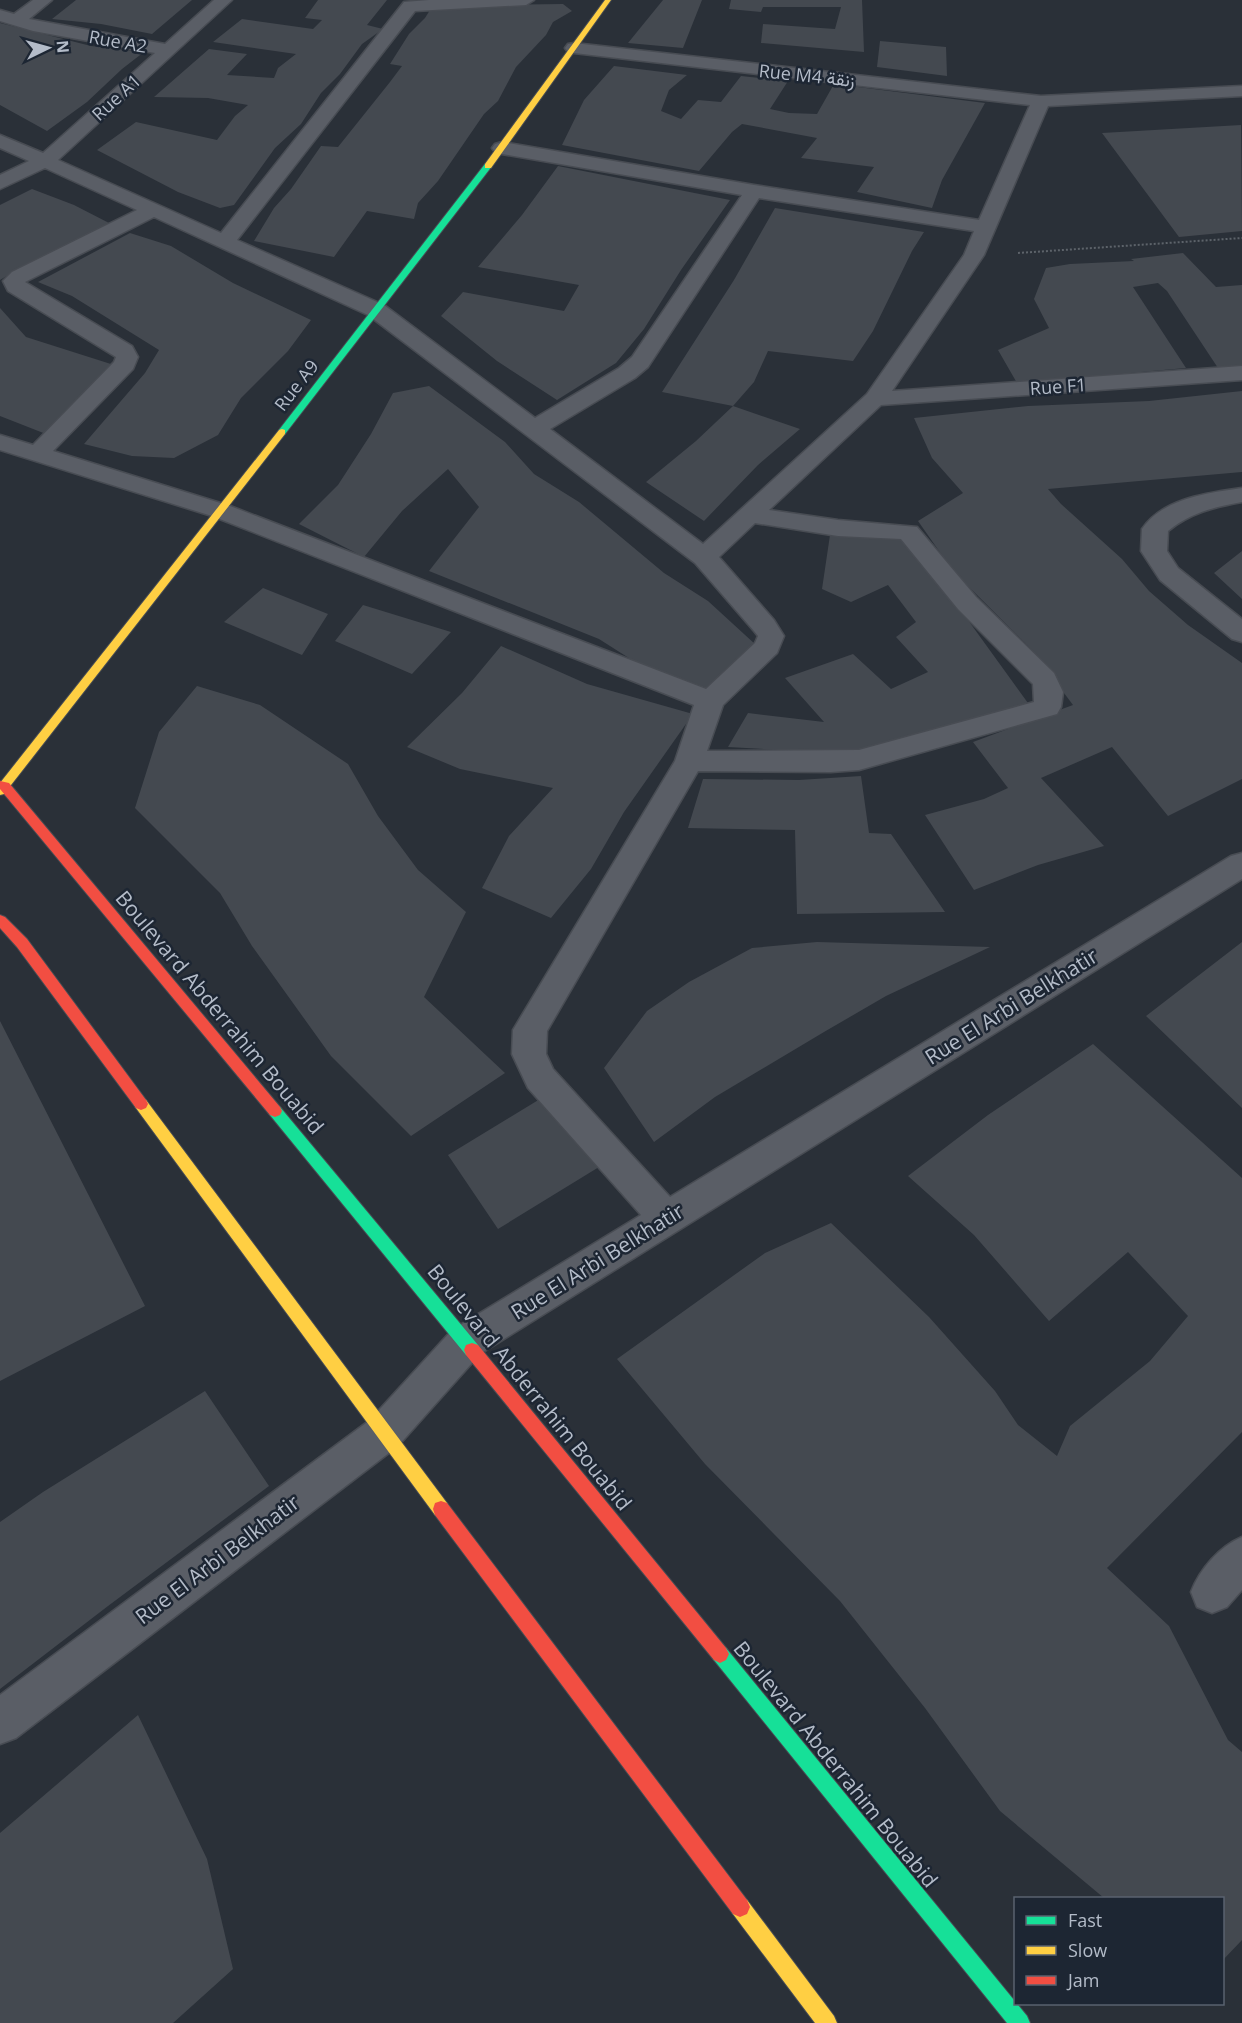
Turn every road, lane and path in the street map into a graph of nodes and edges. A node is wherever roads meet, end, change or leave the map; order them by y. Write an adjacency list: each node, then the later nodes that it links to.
1 (44, 0): 5 (street)
2 (224, 0): 7 (street, Rue A1)
3 (526, 0): 18 (street)
4 (608, 0): 6 (main road, Rue A9)
5 (8, 18): 7 (street, Rue A2)
6 (574, 48): 9 (street, Rue M4 زنقة); 11 (main road, Rue A9)
7 (167, 50): 12 (street, Rue A1)
8 (1242, 91): 9 (street, Rue M4 زنقة)
9 (1041, 101): 16 (street)
10 (0, 141): 12 (street)
11 (502, 148): 14 (street); 20 (main road, Rue A9)
12 (47, 160): 13 (street, Rue A1); 15 (street)
13 (0, 183)
14 (754, 192): 16 (street); 23 (street)
15 (153, 210): 18 (street); 25 (street)
16 (987, 227): 19 (street)
17 (1242, 238): 19 (path)
18 (225, 242): 20 (street)
19 (974, 255): 22 (street)
20 (376, 310): 23 (street); 27 (main road, Rue A9)
21 (1242, 373): 22 (street, Rue F1)
22 (875, 399): 28 (street)
23 (535, 428): 29 (street)
24 (0, 442): 25 (street)
25 (36, 455): 27 (street)
26 (1242, 495): 30 (street)
27 (221, 511): 31 (street); 33 (main road, Rue A9)
28 (750, 515): 29 (street); 32 (street)
29 (704, 557): 31 (street)
30 (1242, 633)
31 (710, 701): 32 (street)
32 (689, 761): 36 (street)
33 (2, 787): 37 (main road, Boulevard Abderrahim Bouabid)
34 (1242, 864): 36 (street, Rue El Arbi Belkhatir)
35 (0, 920): 38 (main road)
36 (667, 1219): 37 (street, Rue El Arbi Belkhatir)
37 (466, 1342): 38 (street, Rue El Arbi Belkhatir); 43 (main road, Boulevard Abderrahim Bouabid)
38 (384, 1433): 41 (street, Rue El Arbi Belkhatir); 42 (main road)
39 (1242, 1558): 40 (street)
40 (1212, 1592)
41 (0, 1722)
42 (827, 2023)
43 (1020, 2023)

